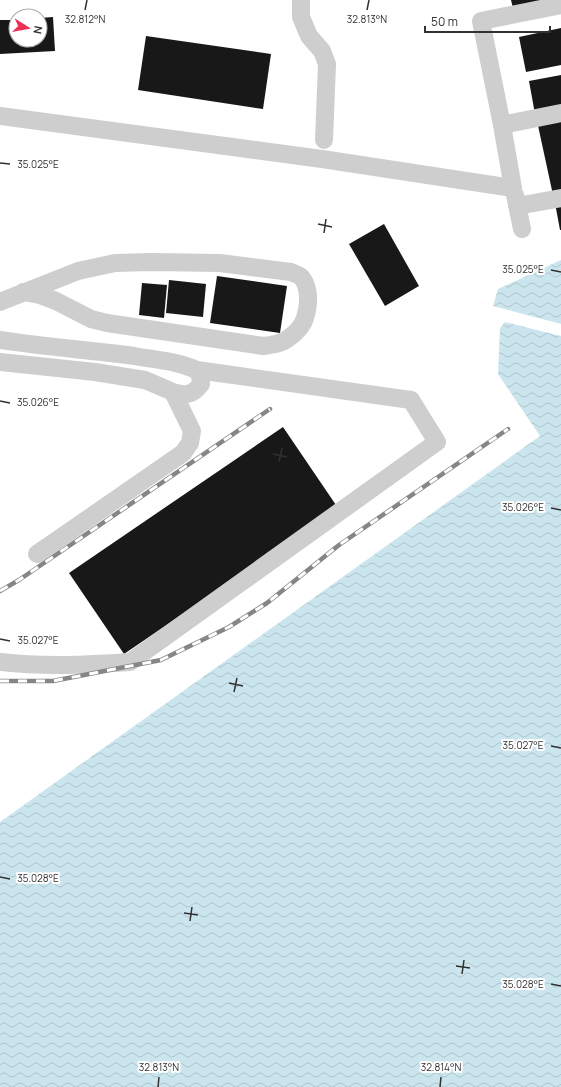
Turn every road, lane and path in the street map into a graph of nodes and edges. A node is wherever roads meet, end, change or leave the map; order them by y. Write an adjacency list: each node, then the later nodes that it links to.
1 (301, 0): 6 (lane)
2 (561, 5): 5 (lane)
3 (561, 113): 5 (lane)
4 (0, 116): 7 (lane)
5 (502, 125): 7 (lane)
6 (324, 140)
7 (513, 188): 9 (lane)
8 (561, 198): 9 (lane)
9 (517, 206): 10 (lane)
10 (522, 229)
11 (23, 292): 11 (lane); 12 (lane)
12 (0, 302)
13 (0, 340): 15 (lane)
14 (0, 362): 16 (lane)
15 (197, 370): 16 (lane); 18 (lane)
16 (173, 392): 17 (lane)
17 (37, 554)
18 (0, 662)

